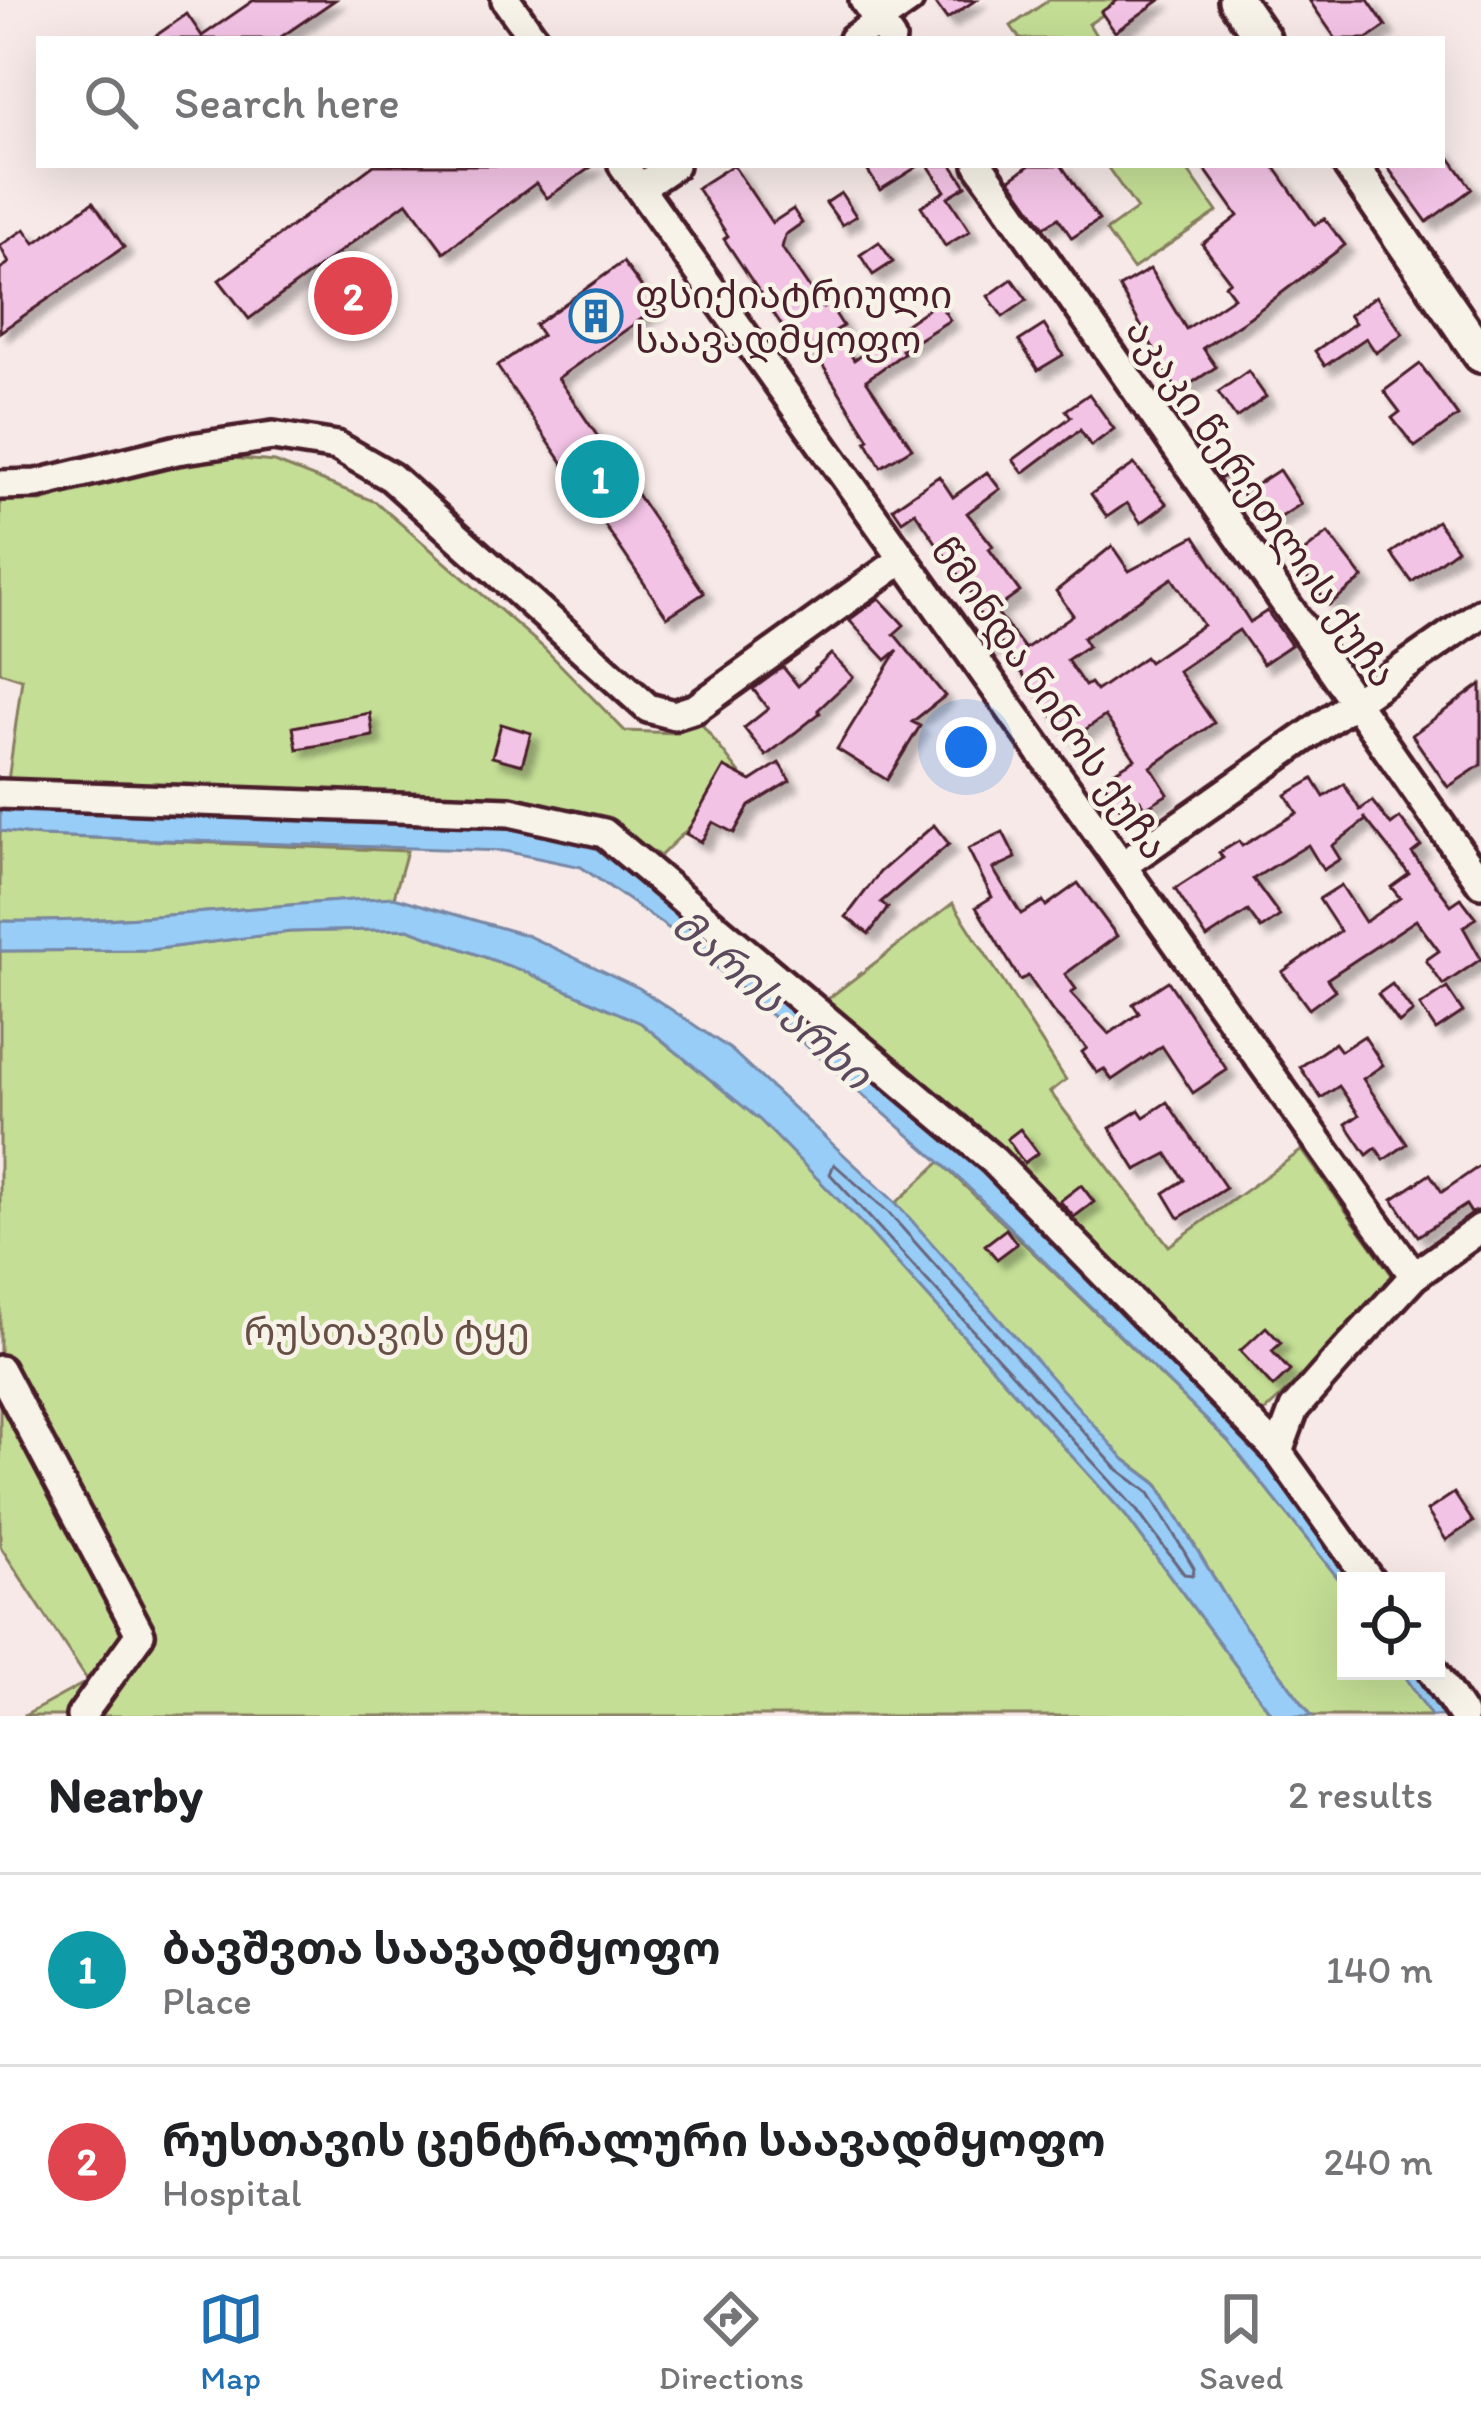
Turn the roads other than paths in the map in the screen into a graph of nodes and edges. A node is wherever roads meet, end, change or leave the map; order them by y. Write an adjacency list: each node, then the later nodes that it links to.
1 (506, 0): 5 (street)
2 (909, 0): 4 (street)
3 (1236, 0): 6 (main road)
4 (878, 20)
5 (532, 36)
6 (1261, 36)
7 (664, 168): 10 (street)
8 (981, 168): 15 (street, აკაკი წერეთლის ქუჩა)
9 (1353, 168): 11 (main road)
10 (632, 177): 13 (street, წმინდა ნინოს ქუჩა)
11 (1481, 355)
12 (0, 485): 13 (street)
13 (903, 559): 17 (street, წმინდა ნინოს ქუჩა)
14 (1481, 613): 15 (street)
15 (1354, 702): 17 (street); 18 (street, აკაკი წერეთლის ქუჩა)
16 (0, 794): 22 (street)
17 (1122, 866): 20 (street, წმინდა ნინოს ქუჩა)
18 (1481, 883)
19 (1481, 1228): 20 (street)
20 (1414, 1276): 22 (street)
21 (0, 1370): 25 (street)
22 (1278, 1452): 23 (street)
23 (1364, 1572)
24 (1439, 1680): 26 (street)
25 (81, 1716)
26 (1463, 1716)

